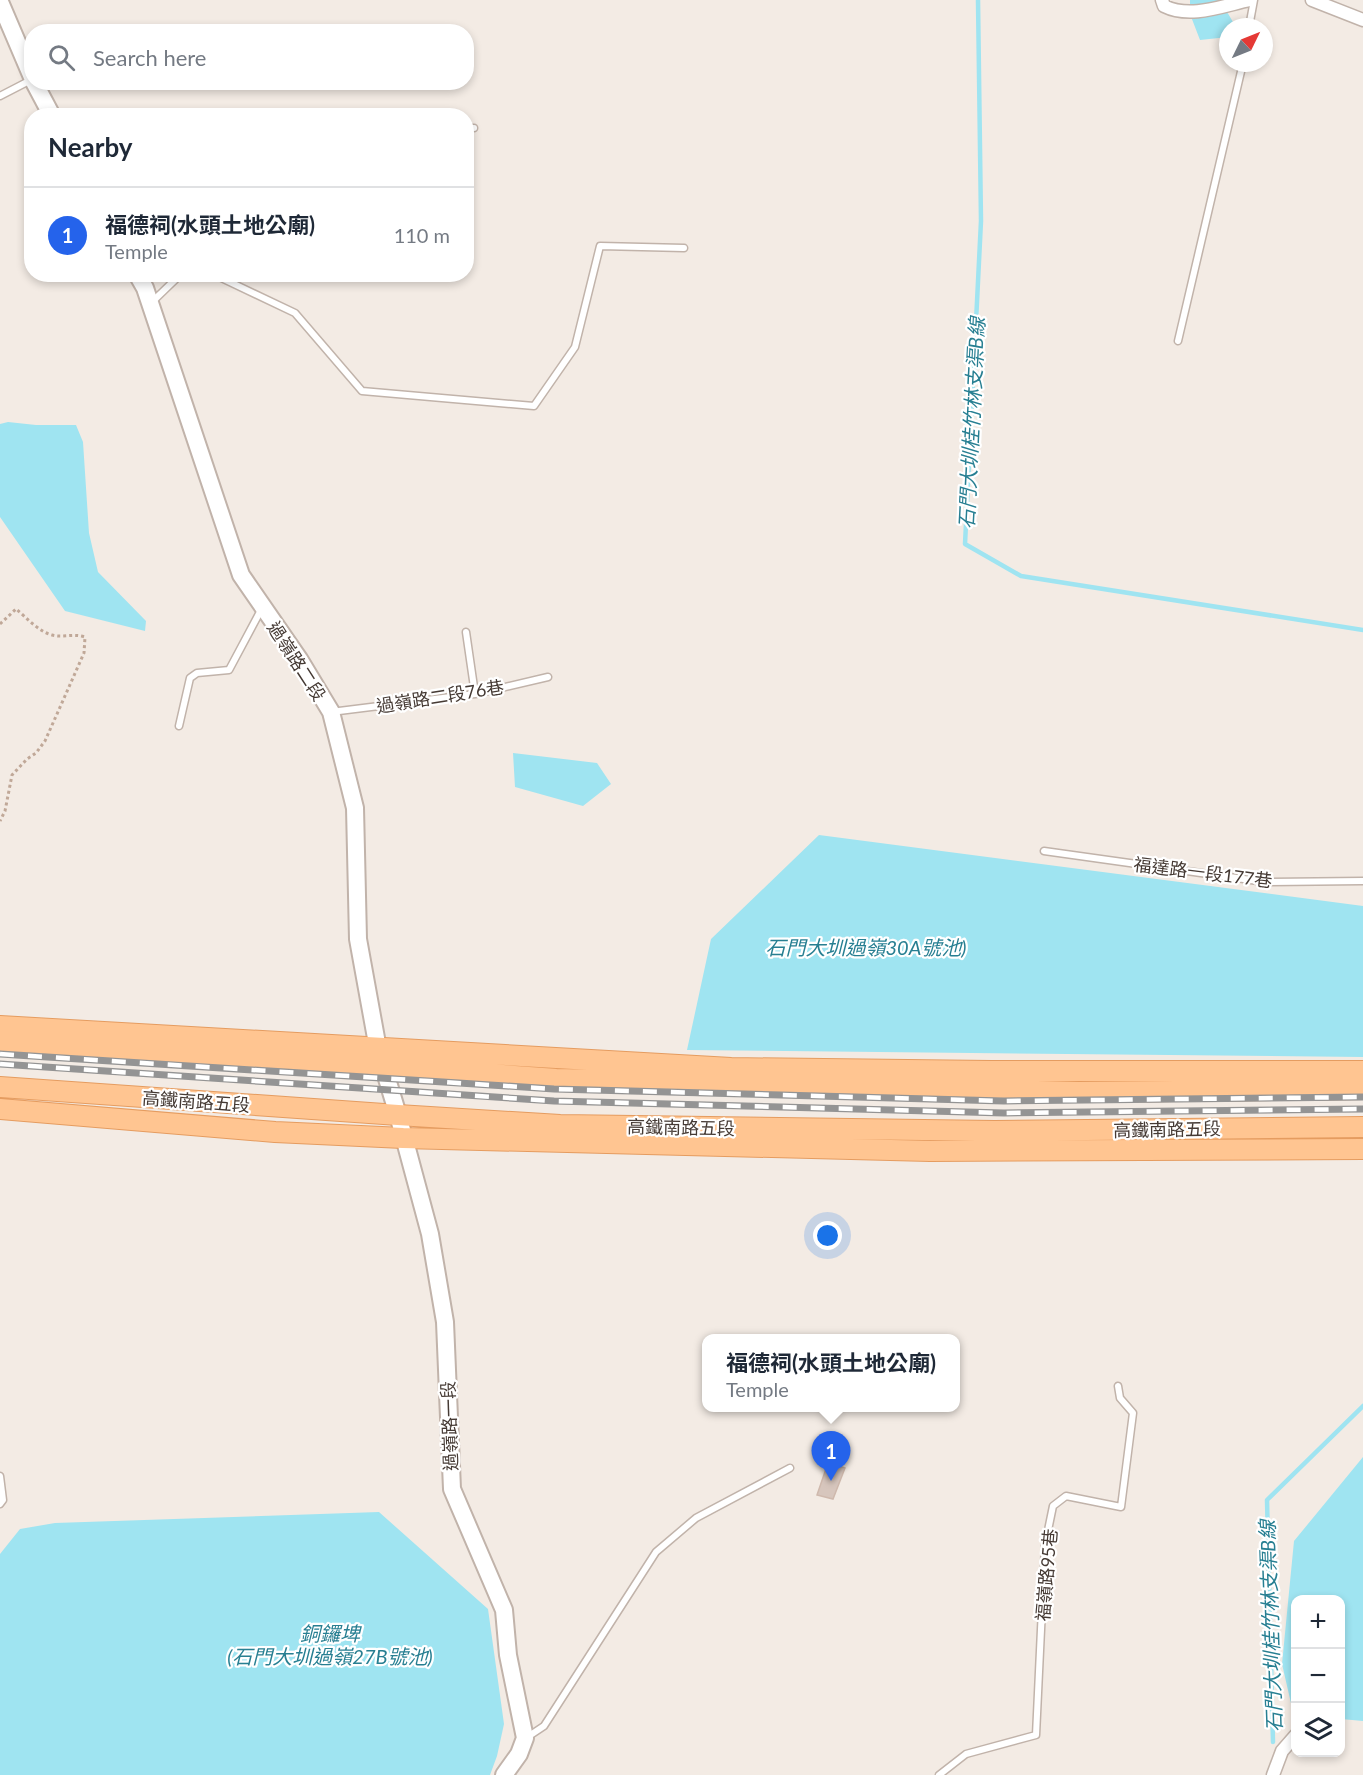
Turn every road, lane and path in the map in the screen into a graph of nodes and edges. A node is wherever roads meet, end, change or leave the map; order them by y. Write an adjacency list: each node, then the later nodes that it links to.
1 (1162, 0): 2 (street)
2 (1252, 0): 5 (lane)
3 (1312, 0): 6 (street)
4 (0, 2): 7 (street)
5 (1250, 18)
6 (1363, 20)
7 (24, 60)
8 (1241, 72): 18 (lane)
9 (24, 84): 11 (lane)
10 (38, 90): 12 (street)
11 (0, 96)
12 (48, 108)
13 (684, 248): 16 (lane)
14 (140, 282): 17 (street, 過嶺路二段)
15 (173, 282): 17 (lane)
16 (230, 282)
17 (150, 304): 19 (street, 過嶺路二段)
18 (1178, 341)
19 (263, 608): 24 (street, 過嶺路二段); 25 (lane)
20 (0, 624): 26 (path)
21 (466, 632): 23 (lane)
22 (548, 677): 23 (lane, 過嶺路二段76巷)
23 (475, 694): 24 (lane, 過嶺路二段76巷)
24 (331, 712): 32 (street, 過嶺路二段)
25 (179, 726)
26 (0, 821)
27 (1044, 851): 28 (lane, 福達路一段177巷)
28 (1363, 881)
29 (8, 1026): 31 (main road); 32 (main road, 高鐵南路五段)
30 (0, 1045): 31 (main road, 高鐵南路五段)
31 (102, 1051): 32 (main road, 高鐵南路五段)
32 (380, 1058): 33 (main road, 高鐵南路五段); 37 (main road, 高鐵南路五段); 39 (street, 過嶺路一段)
33 (1278, 1071): 34 (main road, 高鐵南路五段); 37 (main road)
34 (1363, 1071)
35 (0, 1087): 39 (main road, 高鐵南路五段)
36 (1363, 1089): 37 (main road, 高鐵南路五段)
37 (1190, 1091)
38 (0, 1109): 42 (main road, 高鐵南路五段)
39 (398, 1116): 41 (main road, 高鐵南路五段); 42 (street, 過嶺路一段)
40 (1363, 1127): 41 (main road, 高鐵南路五段)
41 (995, 1131): 44 (main road)
42 (403, 1138): 44 (main road, 高鐵南路五段); 49 (street, 過嶺路一段)
43 (1363, 1149): 44 (main road, 高鐵南路五段)
44 (1099, 1151)
45 (1118, 1386): 52 (lane, 福嶺路95巷)
46 (790, 1468): 49 (lane)
47 (0, 1476): 48 (lane)
48 (0, 1504)
49 (525, 1738): 51 (street)
50 (1291, 1741): 53 (street)
51 (504, 1775)
52 (939, 1775)
53 (1273, 1775)

